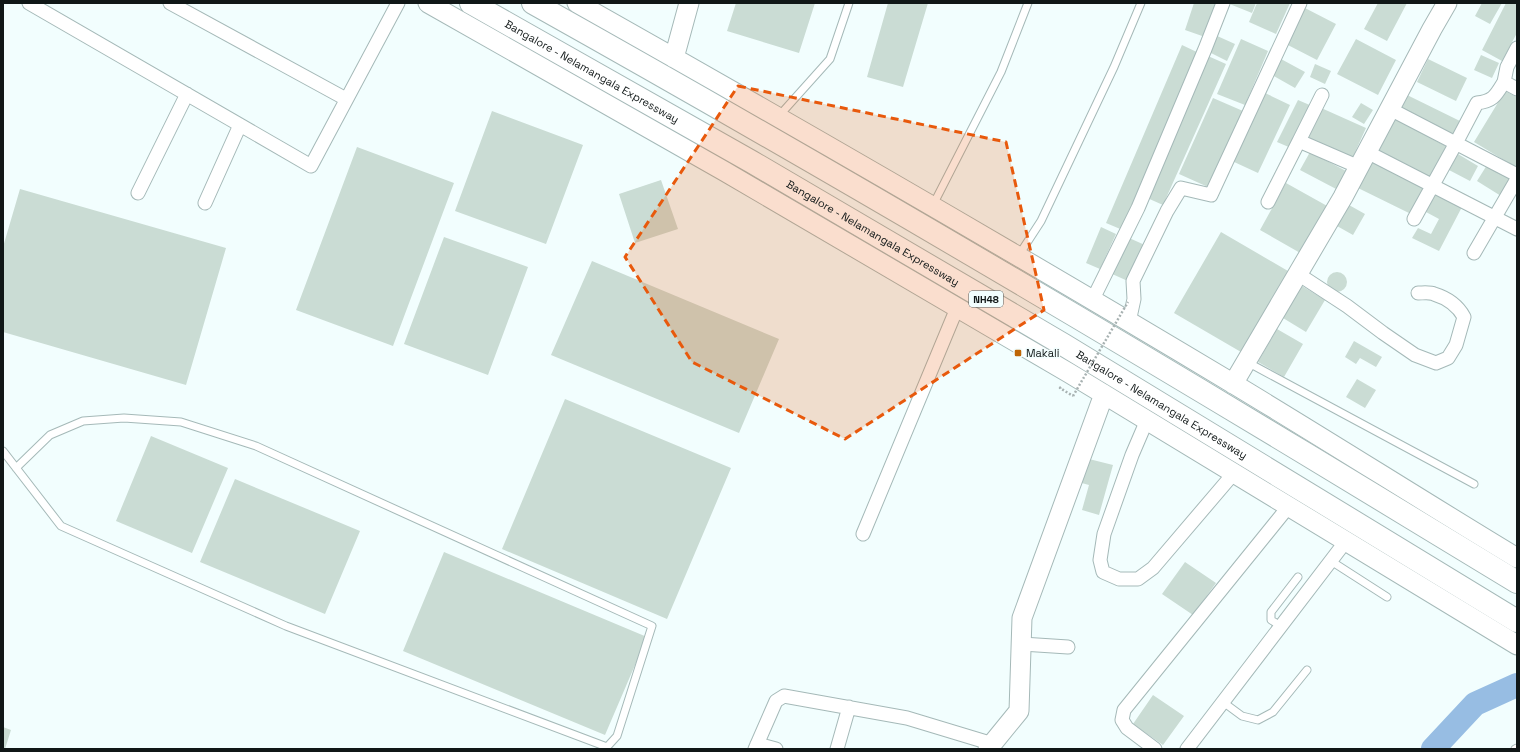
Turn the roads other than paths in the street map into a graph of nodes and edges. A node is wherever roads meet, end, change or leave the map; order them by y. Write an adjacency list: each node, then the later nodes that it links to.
1 (29, 3): 19 (street)
2 (170, 3): 21 (street)
3 (398, 3): 21 (street)
4 (428, 3): 43 (street)
5 (471, 3): 61 (highway, Bangalore - Nelamangala Expressway / NH48)
6 (533, 3): 59 (highway, NH48)
7 (577, 3): 16 (street)
8 (689, 3): 16 (street)
9 (848, 3): 23 (lane)
10 (1028, 3): 34 (lane)
11 (1141, 3): 39 (lane)
12 (1223, 3): 42 (street)
13 (1300, 3): 44 (street)
14 (1447, 3): 22 (street)
15 (1517, 48): 17 (street)
16 (674, 58): 23 (street)
17 (1504, 82): 18 (street); 26 (street)
18 (1517, 89)
19 (187, 94): 24 (street); 31 (street)
20 (1322, 95): 25 (street)
21 (346, 99): 24 (street)
22 (1390, 109): 26 (street); 27 (street)
23 (778, 117): 34 (street)
24 (240, 125): 33 (street)
25 (1299, 141): 27 (street); 32 (street)
26 (1456, 143): 28 (street); 30 (street)
27 (1363, 159): 30 (street); 40 (street)
28 (1517, 175)
29 (1517, 179): 35 (street)
30 (1433, 185): 35 (street); 36 (street)
31 (138, 193)
32 (1268, 202)
33 (205, 203)
34 (932, 207): 39 (street)
35 (1496, 218): 37 (street); 38 (street)
36 (1414, 219)
37 (1517, 229)
38 (1474, 253)
39 (1018, 257): 42 (street)
40 (1298, 274): 41 (street); 45 (street)
41 (1418, 293)
42 (1092, 301): 44 (street)
43 (957, 308): 47 (street); 54 (street)
44 (1128, 322): 46 (street)
45 (1247, 362): 46 (street); 52 (lane)
46 (1233, 384): 56 (street)
47 (1104, 394): 48 (street); 64 (street)
48 (1147, 420): 51 (street); 51 (street)
49 (3, 451): 50 (lane)
50 (16, 468): 50 (lane)
51 (1234, 473): 53 (street)
52 (1474, 484)
53 (1288, 506): 55 (street); 74 (street)
54 (863, 534)
55 (1346, 541): 57 (street); 61 (street)
56 (1517, 558)
57 (1331, 561): 60 (lane); 63 (street)
58 (1298, 577): 63 (lane)
59 (1514, 580)
60 (1387, 596)
61 (1489, 616): 62 (highway, Bangalore - Nelamangala Expressway / NH48); 65 (street)
62 (1517, 622)
63 (1281, 626): 68 (street)
64 (1022, 644): 66 (street); 70 (street)
65 (1517, 645)
66 (1068, 647)
67 (1307, 670): 68 (lane)
68 (1223, 702): 75 (street)
69 (849, 707): 70 (street); 71 (street); 73 (street)
70 (991, 746)
71 (756, 747): 72 (street)
72 (776, 749)
73 (837, 749)
74 (1155, 749)
75 (1187, 749)

